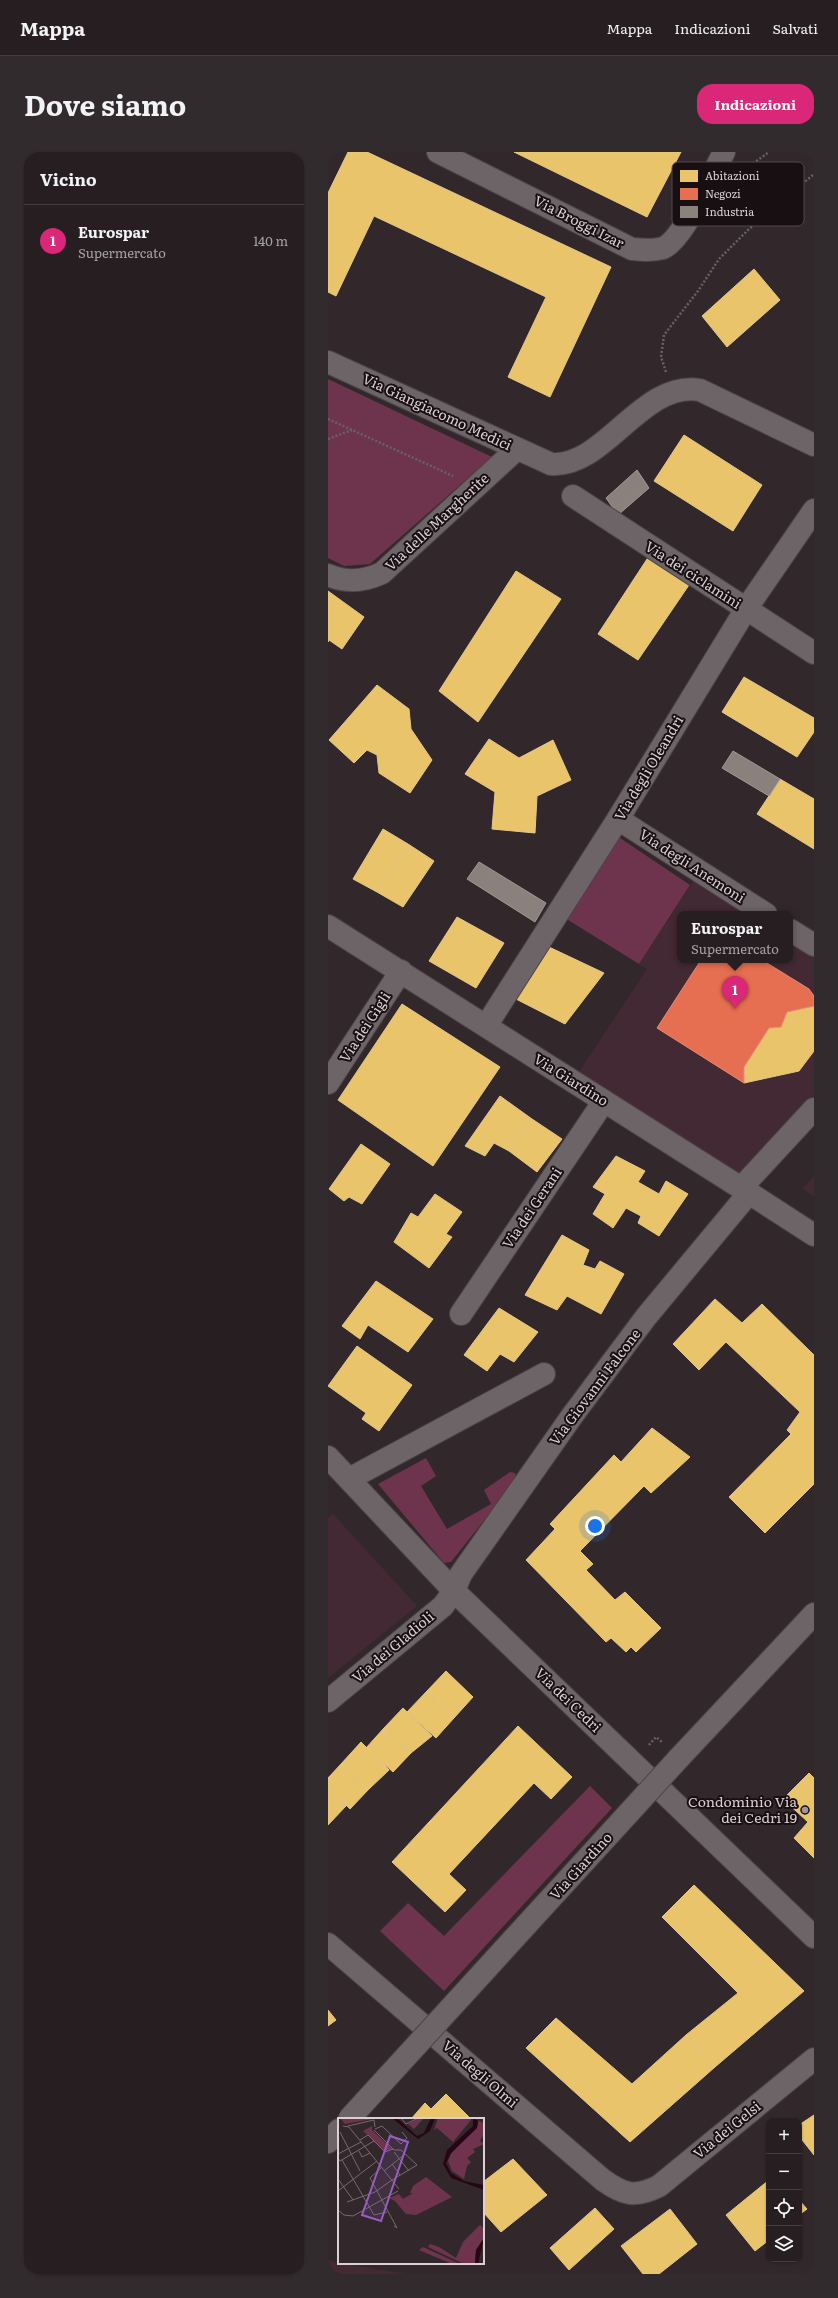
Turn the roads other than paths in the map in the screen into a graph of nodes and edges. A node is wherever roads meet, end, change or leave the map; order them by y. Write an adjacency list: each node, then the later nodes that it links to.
1 (438, 152): 4 (street, Via Broggi Izar)
2 (724, 152): 3 (street, Via Broggi Izar)
3 (719, 162)
4 (685, 226)
5 (328, 362): 7 (street, Via Giangiacomo Medici)
6 (814, 446): 7 (street, Via Giangiacomo Medici)
7 (517, 449): 10 (street, Via delle Margherite)
8 (573, 496): 11 (street, Via dei ciclamini)
9 (814, 510): 11 (street, Via degli Oleandri)
10 (328, 575)
11 (746, 609): 12 (street, Via dei ciclamini); 13 (street, Via degli Oleandri)
12 (814, 653)
13 (618, 818): 14 (street, Via degli Anemoni); 19 (street, Via degli Oleandri)
14 (761, 911)
15 (328, 926): 18 (street, Via Giardino)
16 (793, 932): 17 (street)
17 (814, 945)
18 (402, 971): 19 (street, Via Giardino); 20 (street, Via dei Gigli)
19 (486, 1026): 21 (street, Via Giardino)
20 (328, 1082)
21 (604, 1101): 23 (street, Via Giardino); 25 (street, Via dei Gerani)
22 (814, 1109): 23 (street, Via Giovanni Falcone)
23 (745, 1191): 24 (street, Via Giardino); 29 (street, Via Giovanni Falcone)
24 (814, 1235)
25 (461, 1314)
26 (544, 1374): 28 (street)
27 (328, 1457): 28 (street, Via dei Cedri)
28 (350, 1479): 29 (street, Via dei Cedri)
29 (454, 1590): 31 (street, Via dei Gladioli); 32 (street, Via dei Cedri)
30 (814, 1614): 35 (street, Via Giardino, bridge)
31 (328, 1701)
32 (814, 1937)
33 (328, 1944): 38 (street, Via degli Olmi)
34 (814, 2059): 38 (street, Via dei Gelsi)
35 (350, 2118)
36 (338, 2131): 37 (street)
37 (328, 2142)
38 (637, 2194)

